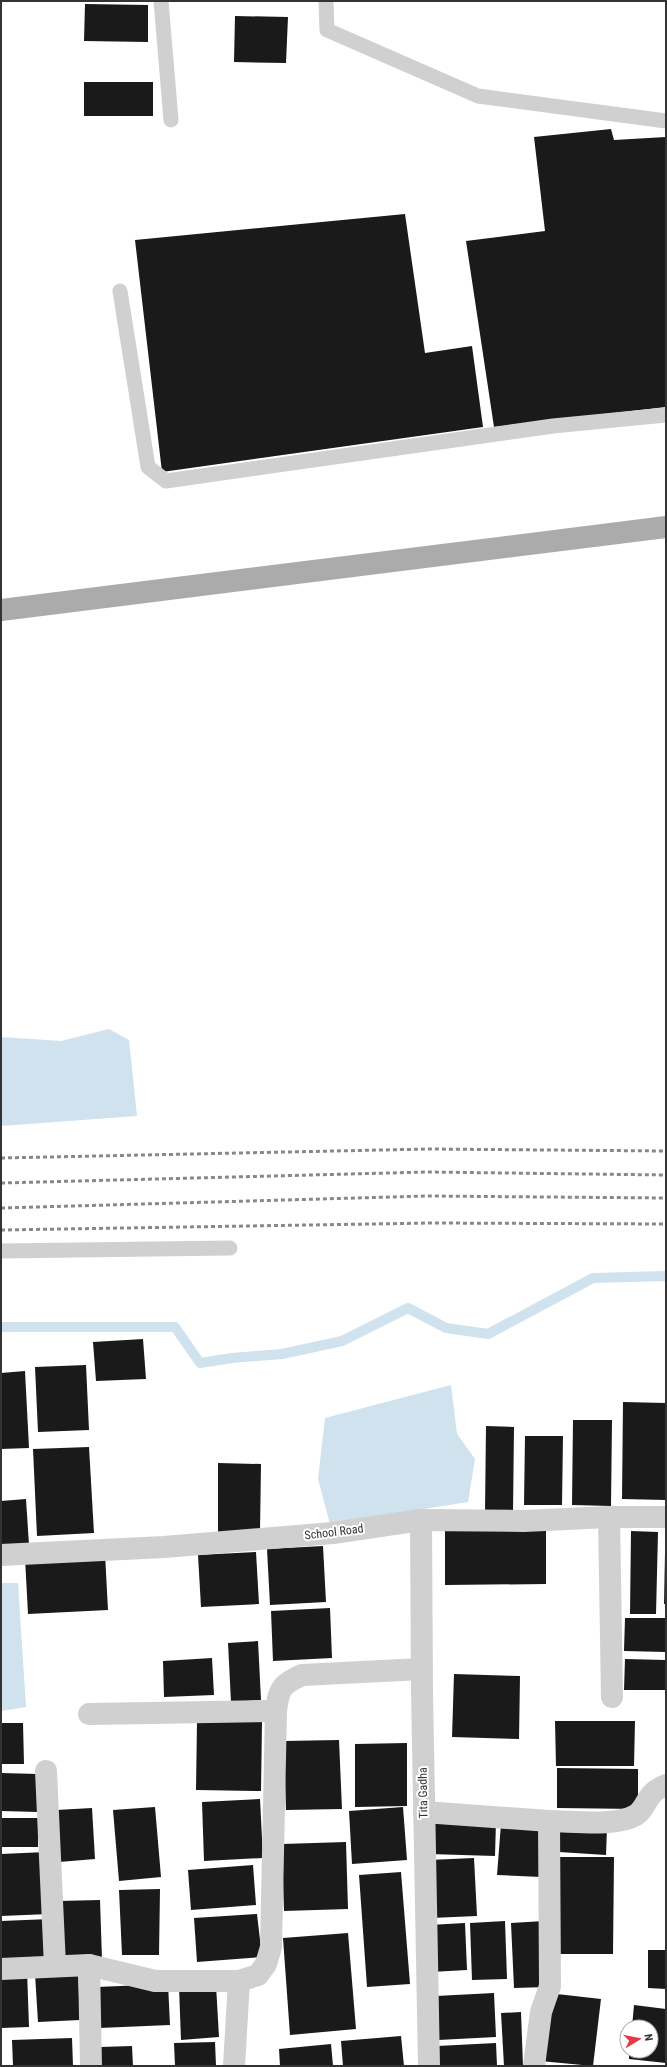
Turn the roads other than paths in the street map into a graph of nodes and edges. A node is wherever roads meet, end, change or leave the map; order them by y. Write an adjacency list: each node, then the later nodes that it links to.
1 (161, 1): 3 (lane)
2 (326, 1): 4 (lane)
3 (171, 120)
4 (666, 121)
5 (120, 291): 6 (lane)
6 (666, 415)
7 (666, 527): 8 (main road)
8 (1, 610)
9 (230, 1248): 10 (lane)
10 (1, 1250)
11 (609, 1517): 12 (street, School Road); 13 (street, School Road); 16 (street)
12 (666, 1517)
13 (421, 1520): 14 (street, School Road); 15 (street, Tita Gadha)
14 (1, 1555)
15 (422, 1669): 17 (street); 21 (street, Tita Gadha)
16 (612, 1697)
17 (276, 1711): 18 (street); 26 (street)
18 (89, 1714)
19 (46, 1771): 24 (street)
20 (666, 1785): 22 (street)
21 (424, 1812): 22 (street); 29 (street, Tita Gadha)
22 (549, 1821): 30 (street)
23 (90, 1965): 24 (street); 26 (street); 27 (street)
24 (55, 1966): 25 (street)
25 (1, 1969)
26 (239, 1981): 28 (street)
27 (91, 2066)
28 (234, 2066)
29 (429, 2066)
30 (534, 2066)

